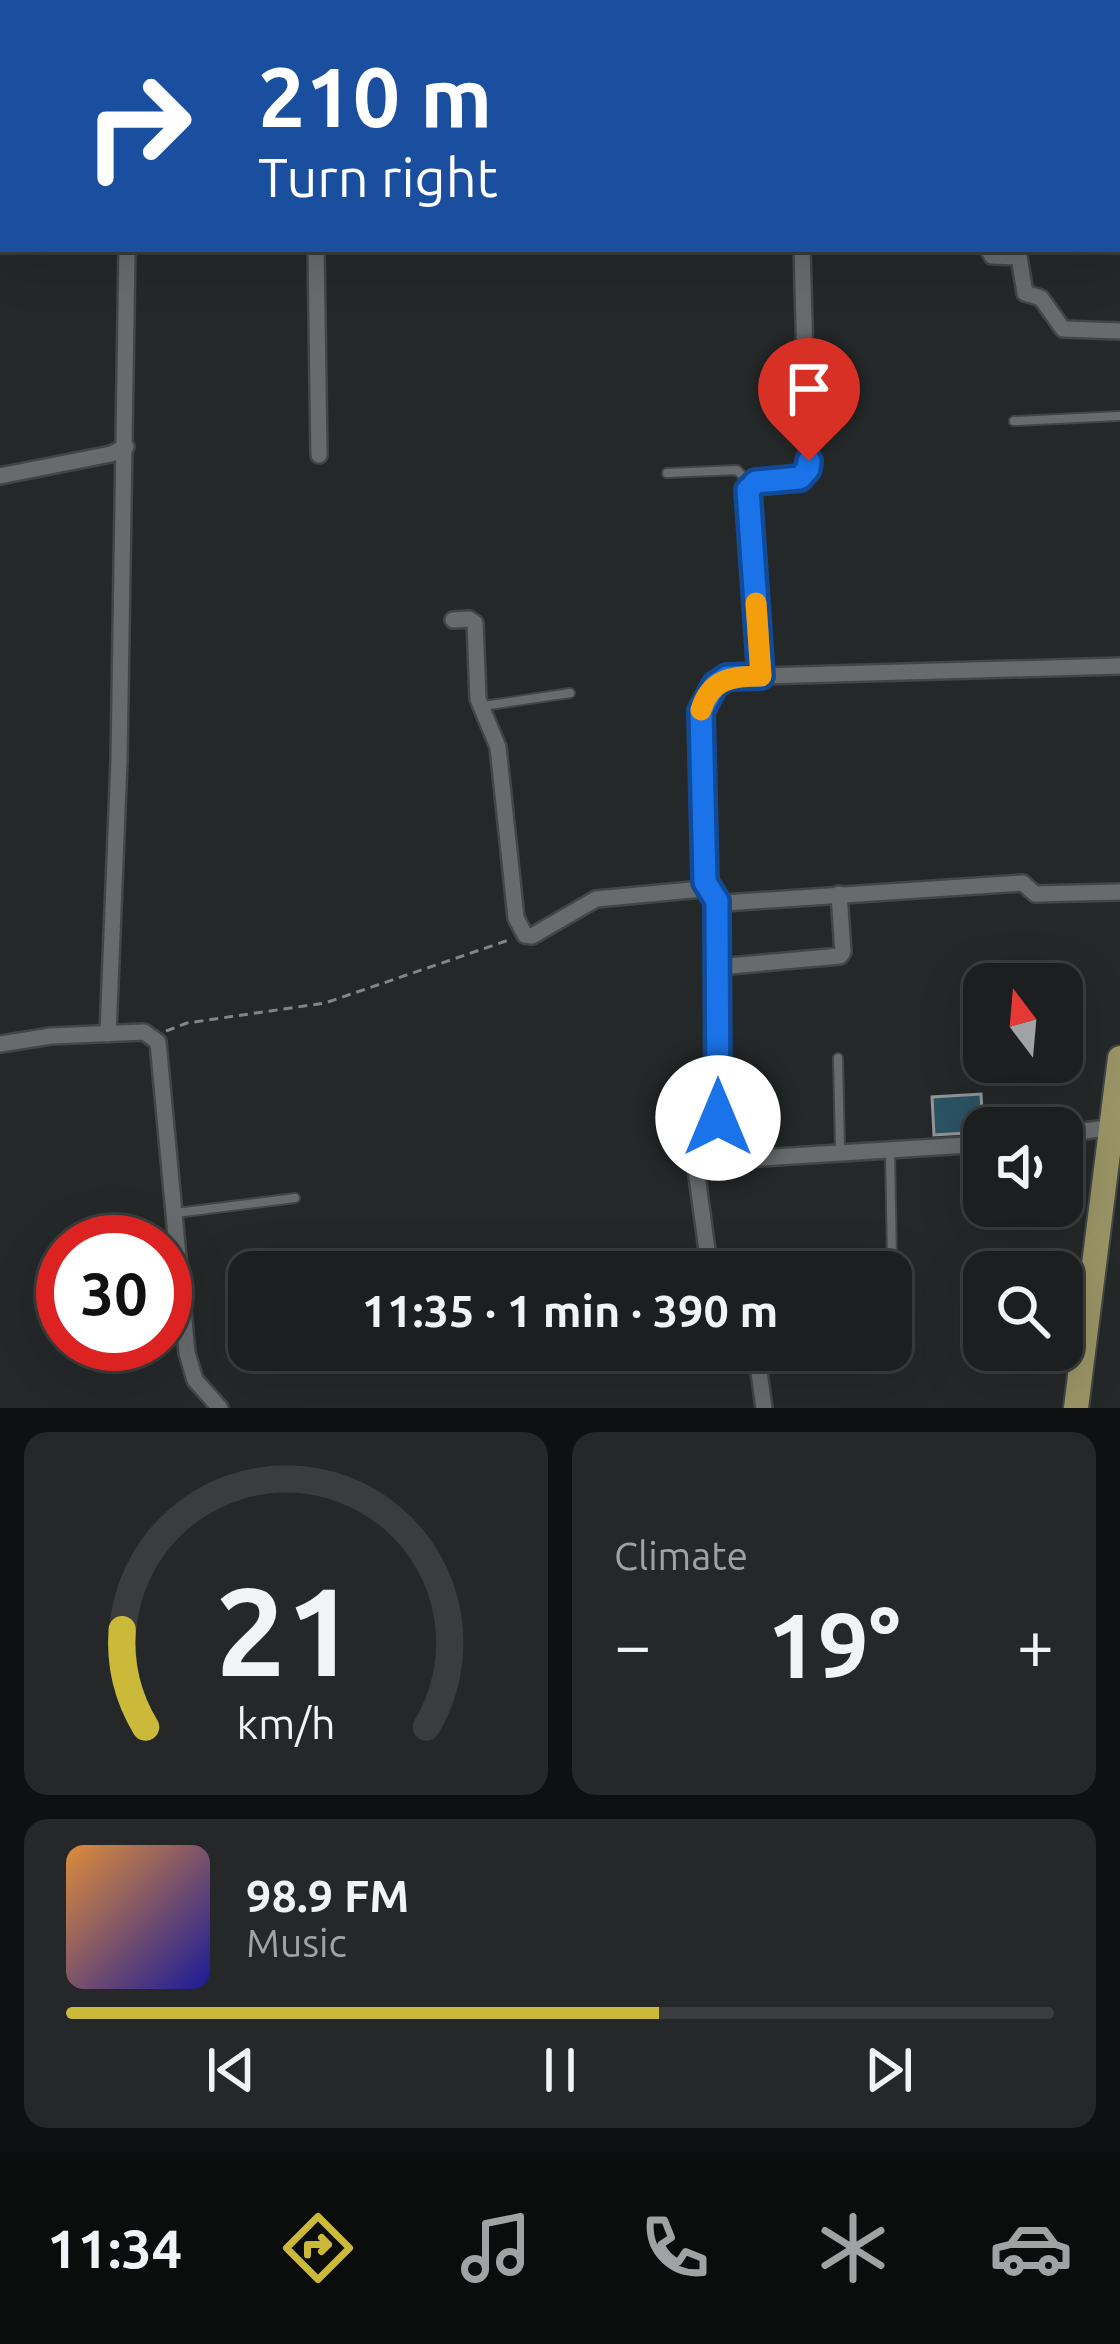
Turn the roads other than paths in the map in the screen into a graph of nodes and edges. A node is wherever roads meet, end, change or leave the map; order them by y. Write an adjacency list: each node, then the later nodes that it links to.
1 (128, 252): 8 (street)
2 (316, 252): 9 (street)
3 (802, 252): 12 (street)
4 (990, 252): 5 (street)
5 (1120, 331)
6 (1120, 416): 7 (lane)
7 (1013, 422)
8 (126, 447): 11 (street); 23 (street)
9 (319, 455)
10 (667, 473): 12 (lane)
11 (0, 476)
12 (751, 485): 15 (street)
13 (453, 620): 17 (street)
14 (1120, 666): 15 (street)
15 (761, 676): 18 (street)
16 (570, 693): 17 (lane)
17 (482, 706): 18 (street)
18 (705, 882): 21 (street)
19 (1120, 892): 20 (street)
20 (839, 894): 21 (street); 22 (street)
21 (717, 901): 22 (street)
22 (718, 967): 32 (street)
23 (108, 1034): 24 (street); 34 (street)
24 (0, 1044)
25 (838, 1058): 31 (lane)
26 (1120, 1058): 27 (main road)
27 (1114, 1127): 28 (street); 35 (main road)
28 (1083, 1131)
29 (963, 1145): 30 (street)
30 (889, 1149): 31 (street); 37 (lane)
31 (840, 1150): 32 (street)
32 (696, 1162): 36 (street)
33 (295, 1198): 34 (lane)
34 (175, 1213): 39 (street)
35 (1111, 1218): 41 (main road)
36 (707, 1251)
37 (892, 1251)
38 (759, 1371): 40 (street)
39 (220, 1408)
40 (764, 1408)
41 (1076, 1408)

